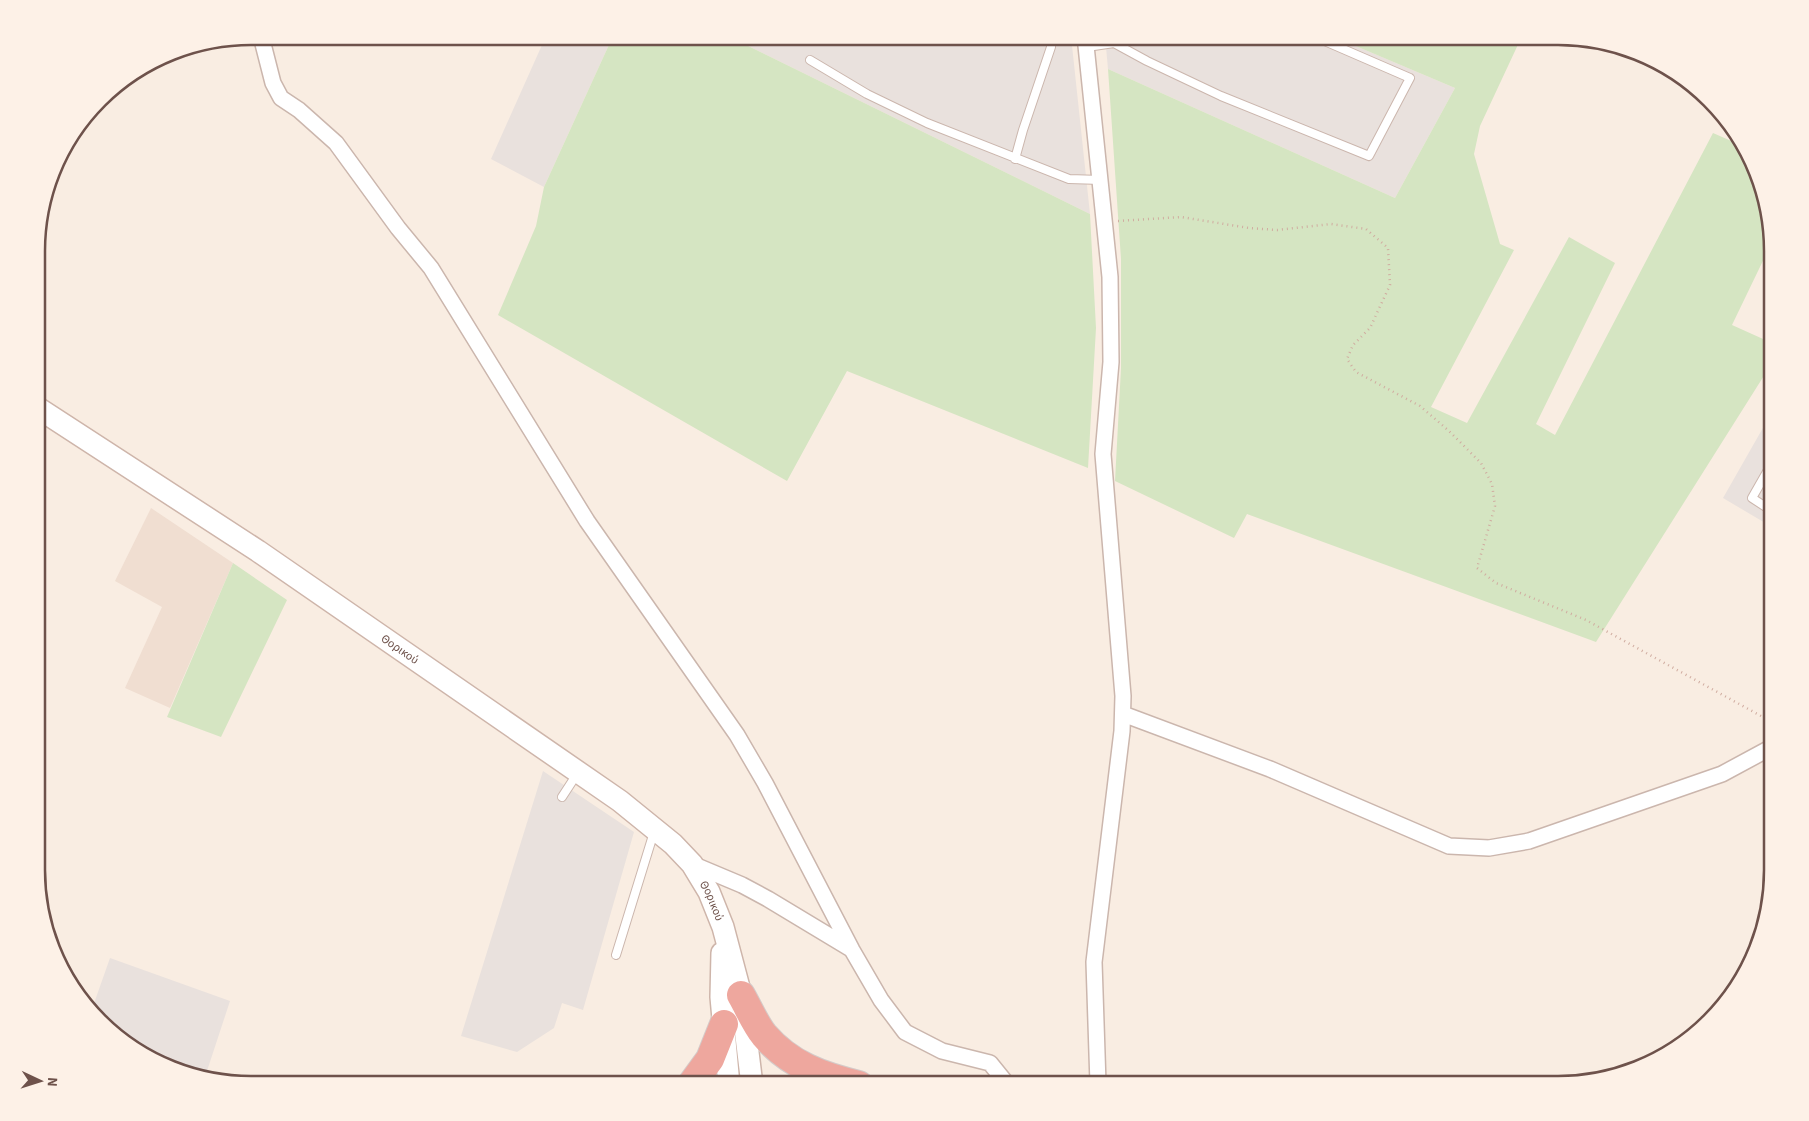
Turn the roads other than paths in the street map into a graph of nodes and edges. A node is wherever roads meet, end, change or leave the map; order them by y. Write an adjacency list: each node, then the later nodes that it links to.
1 (263, 45): 19 (street)
2 (1086, 45): 8 (street)
3 (1123, 45): 4 (lane)
4 (1334, 45)
5 (1052, 47): 7 (lane)
6 (810, 60): 7 (lane)
7 (1015, 158): 8 (lane)
8 (1101, 180): 12 (street)
9 (45, 413): 14 (main road, Θορικού)
10 (1764, 477): 11 (lane)
11 (1764, 506)
12 (1123, 714): 13 (street); 28 (street)
13 (1764, 751)
14 (579, 772): 15 (lane); 16 (main road, Θορικού)
15 (562, 797)
16 (655, 828): 17 (main road, Θορικού); 20 (lane)
17 (692, 864): 18 (main road, Θορικού); 19 (street)
18 (723, 927): 21 (main road, Θορικού); 22 (main road, Θορικού)
19 (852, 950): 27 (street)
20 (616, 954)
21 (741, 995): 25 (main road, Θορικού); 26 (highway)
22 (724, 1024): 23 (highway); 24 (main road, Θορικού)
23 (697, 1076)
24 (728, 1076)
25 (751, 1076)
26 (829, 1076)
27 (1001, 1076)
28 (1098, 1076)

